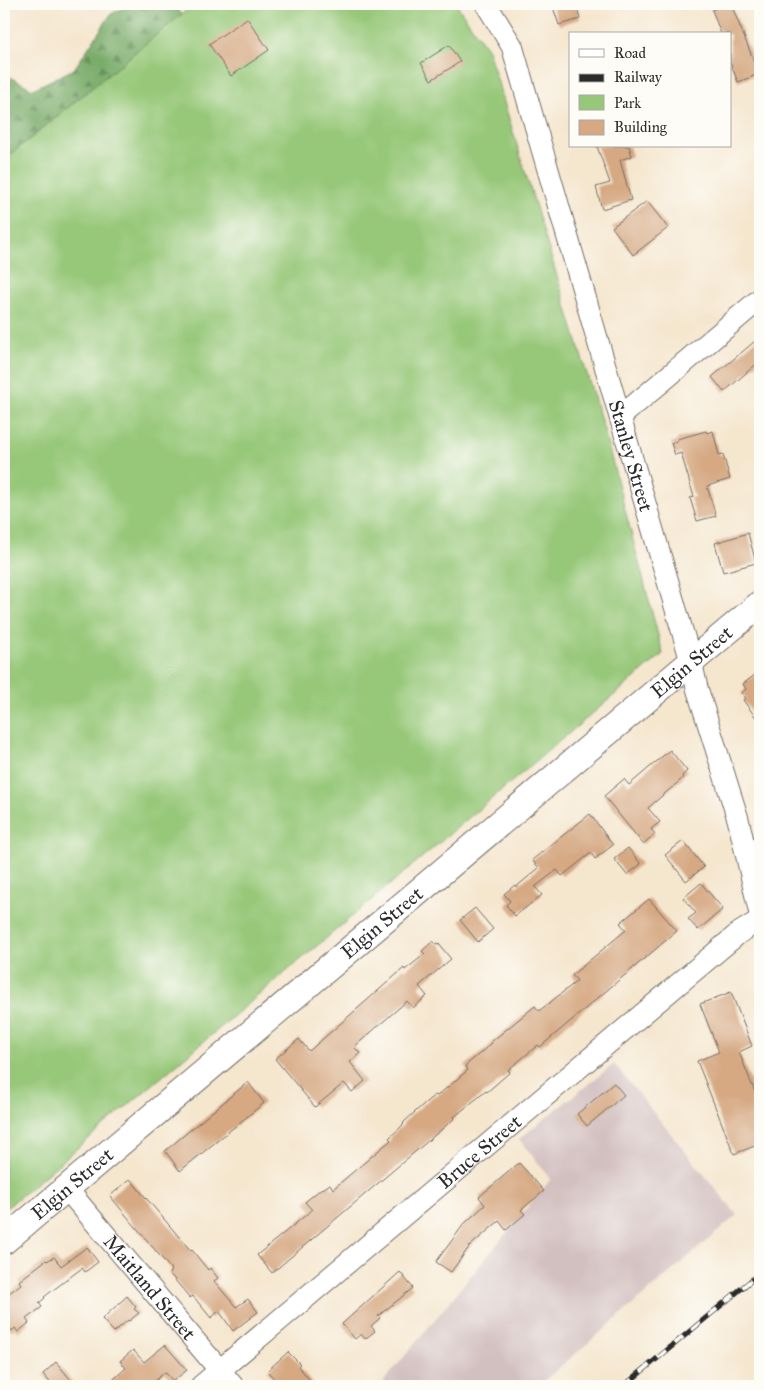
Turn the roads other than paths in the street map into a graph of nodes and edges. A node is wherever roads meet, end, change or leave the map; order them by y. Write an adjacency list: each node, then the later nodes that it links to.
1 (486, 4): 3 (street, Stanley Street)
2 (760, 300): 3 (street)
3 (620, 417): 5 (street, Stanley Street)
4 (760, 604): 5 (main road, Elgin Street)
5 (691, 662): 6 (street, Stanley Street); 8 (main road, Elgin Street)
6 (760, 914)
7 (760, 920): 10 (street, Bruce Street)
8 (66, 1188): 9 (main road, Elgin Street); 10 (street, Maitland Street)
9 (4, 1241)
10 (226, 1378): 11 (street, Bruce Street)
11 (201, 1386)

